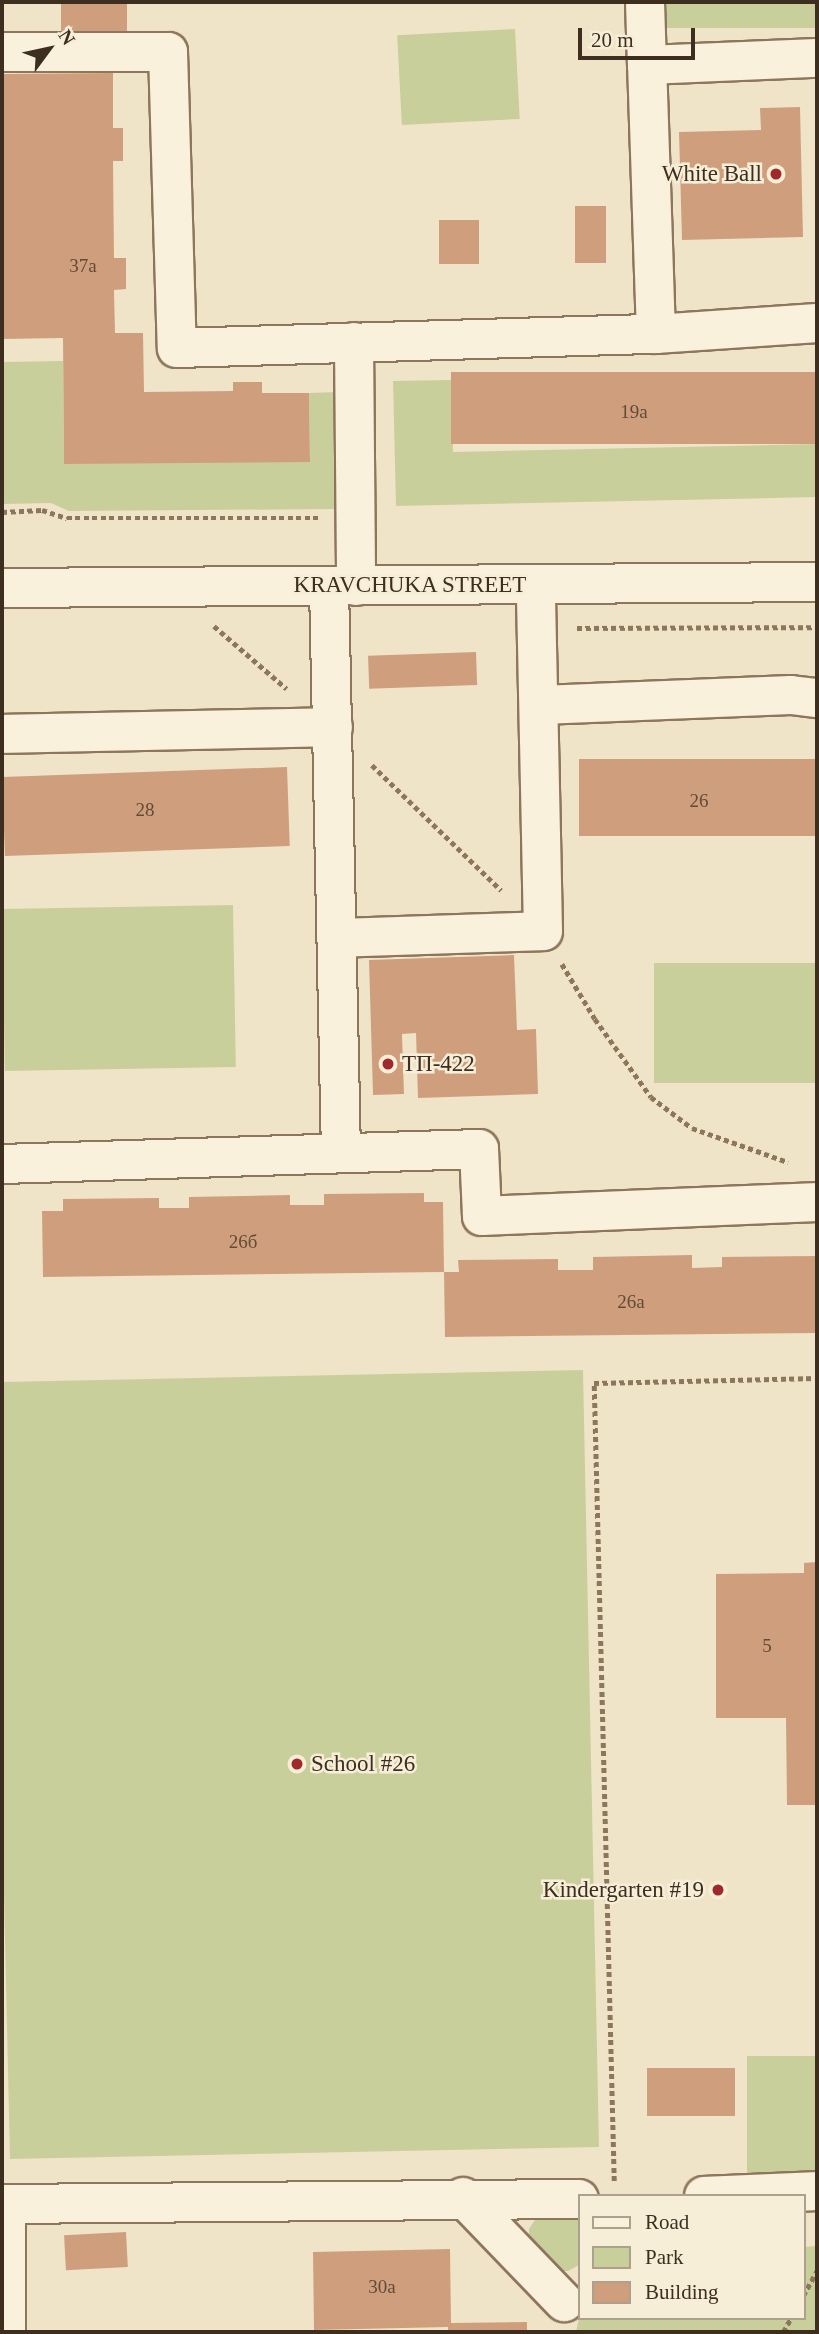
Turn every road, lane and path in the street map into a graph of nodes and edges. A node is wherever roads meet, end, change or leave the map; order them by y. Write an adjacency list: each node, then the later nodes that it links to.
1 (645, 2): 4 (street)
2 (2, 52): 7 (street)
3 (817, 58): 4 (street)
4 (647, 65): 6 (street)
5 (817, 323): 6 (street)
6 (656, 334): 7 (street)
7 (354, 342): 9 (street)
8 (2, 512): 9 (path)
9 (356, 517): 12 (street)
10 (817, 582): 11 (street, KRAVCHUKA STREET)
11 (536, 584): 12 (street, KRAVCHUKA STREET); 15 (street)
12 (343, 586): 13 (street, KRAVCHUKA STREET); 18 (street)
13 (2, 588)
14 (817, 627): 15 (path)
15 (538, 628): 17 (street)
16 (817, 698): 17 (street)
17 (541, 705): 20 (street)
18 (332, 727): 19 (street); 20 (street)
19 (2, 734)
20 (337, 938): 21 (street)
21 (341, 1153): 22 (street); 23 (street)
22 (2, 1164)
23 (817, 1202)
24 (817, 1378): 26 (path)
25 (817, 2191): 27 (street)
26 (615, 2194)
27 (749, 2194)
28 (463, 2197): 29 (street); 30 (street); 33 (street)
29 (578, 2199)
30 (4, 2204): 34 (street)
31 (817, 2272): 32 (path)
32 (805, 2293)
33 (570, 2307)
34 (6, 2332)

